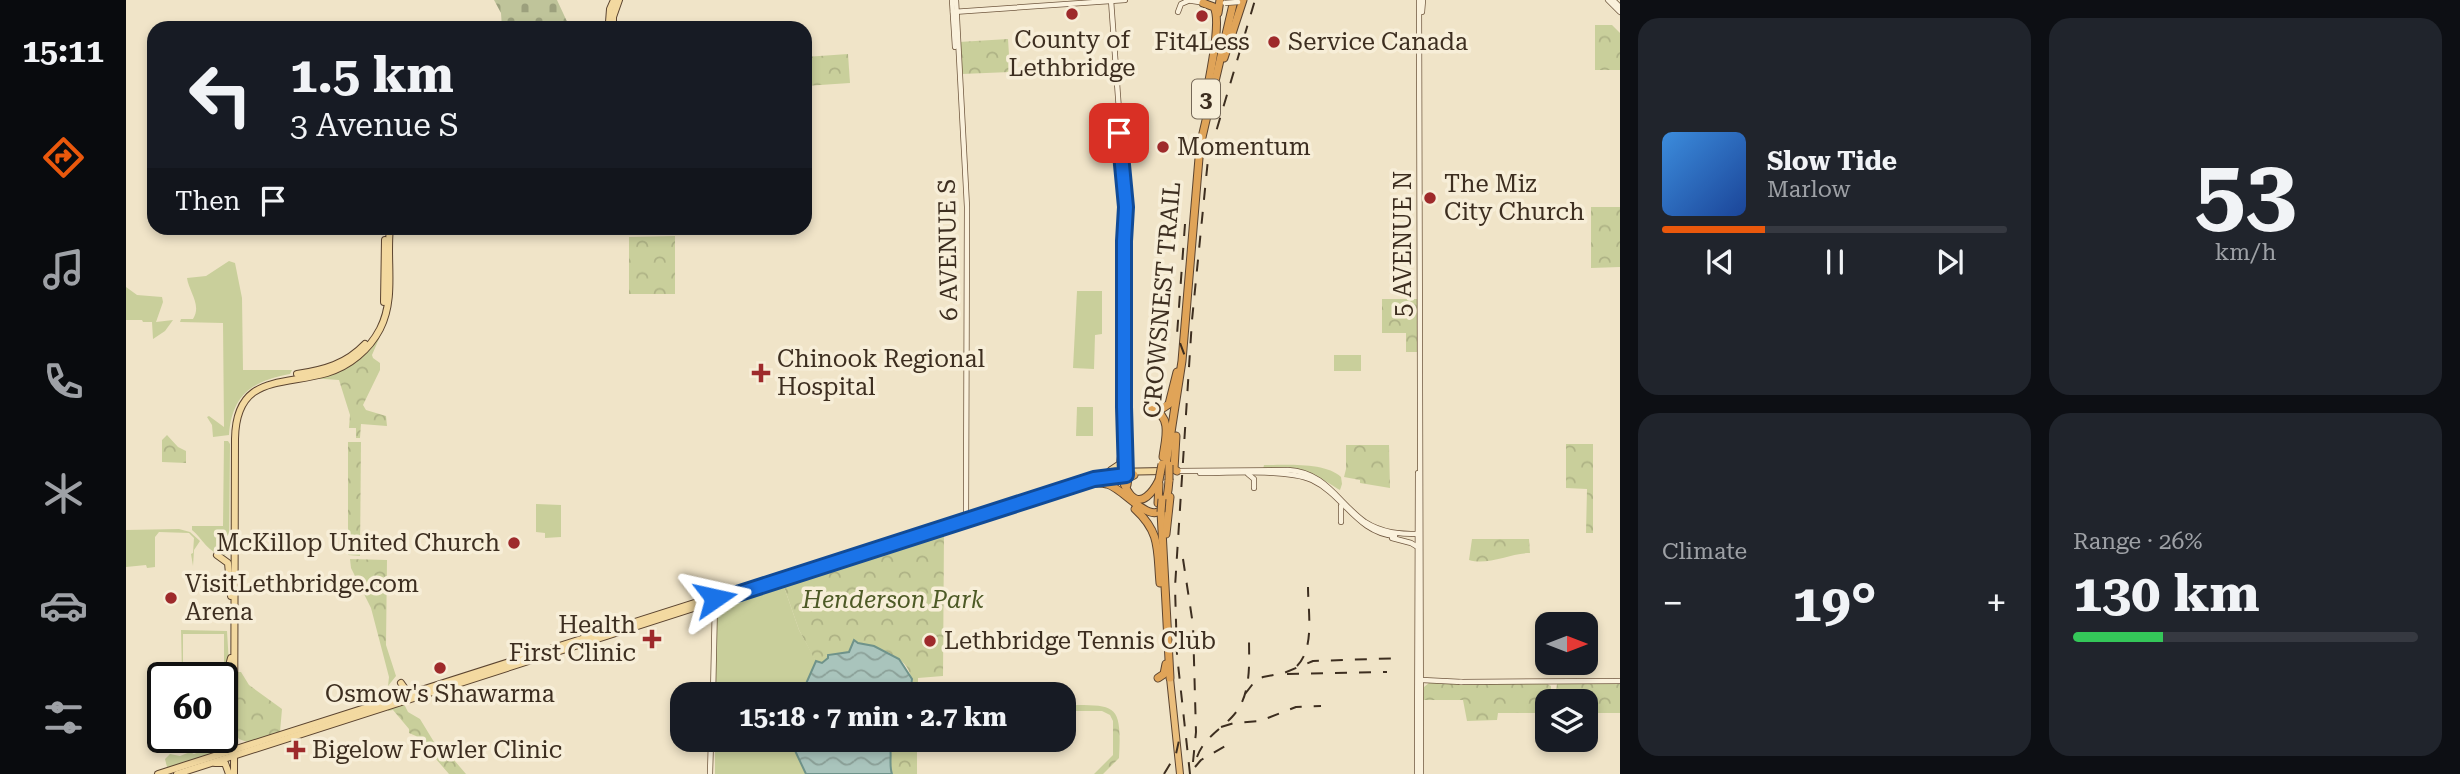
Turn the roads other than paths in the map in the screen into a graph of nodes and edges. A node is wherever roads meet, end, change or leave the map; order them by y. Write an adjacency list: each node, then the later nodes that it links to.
1 (616, 0): 14 (main road)
2 (954, 0): 11 (main road, 6 AVENUE S)
3 (1125, 0): 7 (main road)
4 (1188, 0): 9 (main road); 12 (main road)
5 (1420, 0): 24 (main road, 5 AVENUE N)
6 (1611, 0): 10 (main road); 13 (main road)
7 (1111, 1): 11 (main road); 22 (main road)
8 (1235, 1): 9 (main road); 15 (highway); 16 (highway, CROWSNEST TRAIL / 3); 17 (highway, CROWSNEST TRAIL / 3)
9 (1203, 3): 15 (highway)
10 (1620, 7)
11 (955, 12): 33 (main road, 6 AVENUE S)
12 (1178, 12)
13 (1620, 12)
14 (611, 21)
15 (1216, 21): 16 (highway)
16 (1204, 106): 17 (highway, CROWSNEST TRAIL / 3)
17 (1193, 199): 18 (highway, CROWSNEST TRAIL / 3)
18 (1193, 211): 21 (highway, CROWSNEST TRAIL / 3); 21 (highway, CROWSNEST TRAIL / 3)
19 (388, 235): 41 (main road)
20 (388, 235): 49 (main road)
21 (1180, 361): 25 (highway, CROWSNEST TRAIL / 3); 25 (highway, CROWSNEST TRAIL / 3); 25 (highway); 25 (highway)
22 (1124, 407): 23 (main road); 27 (main road)
23 (1122, 449): 26 (main road); 27 (main road)
24 (1420, 466): 35 (main road, 5 AVENUE N); 38 (main road, 5 AVENUE N)
25 (1167, 471): 27 (main road); 27 (highway); 28 (main road); 29 (highway); 32 (main road); 43 (highway); 43 (highway, CROWSNEST TRAIL / 3, bridge)
26 (1097, 474): 27 (main road); 33 (main road)
27 (1125, 474): 31 (main road)
28 (1247, 474): 30 (main road); 32 (main road)
29 (1110, 485): 31 (highway); 43 (highway)
30 (1254, 488)
31 (1052, 493): 33 (main road)
32 (1340, 500): 34 (main road); 34 (main road); 37 (main road)
33 (966, 519): 42 (main road); 42 (main road)
34 (1358, 520): 36 (main road)
35 (1416, 520): 37 (main road); 38 (main road, 5 AVENUE N)
36 (1381, 534): 38 (main road); 39 (main road)
37 (1407, 534): 38 (main road)
38 (1418, 536): 39 (main road, 5 AVENUE N); 51 (main road, 5 AVENUE N)
39 (1417, 548): 54 (main road, 5 AVENUE N)
40 (217, 555): 41 (main road)
41 (230, 596): 46 (main road)
42 (713, 598): 44 (main road); 44 (main road); 57 (main road)
43 (1164, 598): 53 (highway, CROWSNEST TRAIL / 3); 53 (highway, CROWSNEST TRAIL / 3)
44 (592, 638): 45 (main road)
45 (536, 655): 50 (main road); 50 (main road)
46 (231, 658): 47 (main road); 48 (main road)
47 (230, 662)
48 (231, 662)
49 (235, 662)
50 (500, 667): 52 (main road)
51 (1422, 668): 54 (main road, 5 AVENUE N); 55 (main road)
52 (479, 673): 59 (main road); 61 (main road)
53 (1165, 678): 77 (highway, CROWSNEST TRAIL / 3)
54 (1419, 680): 55 (main road); 78 (main road, 5 AVENUE N)
55 (1447, 681): 56 (main road)
56 (1620, 681)
57 (712, 682)
58 (401, 683): 59 (main road)
59 (419, 690): 60 (main road)
60 (387, 699): 61 (main road); 63 (main road)
61 (353, 717): 63 (main road)
62 (238, 739): 63 (main road)
63 (268, 739): 64 (main road); 75 (main road)
64 (238, 750)
65 (712, 752): 76 (main road)
66 (218, 753): 70 (main road)
67 (230, 753): 70 (main road)
68 (230, 753): 71 (main road)
69 (233, 753): 75 (main road)
70 (205, 761): 71 (main road); 72 (main road); 75 (main road)
71 (188, 770): 74 (main road)
72 (167, 772): 73 (main road)
73 (158, 774)
74 (177, 774)
75 (233, 774)
76 (712, 774)
77 (1178, 774)
78 (1419, 774)

